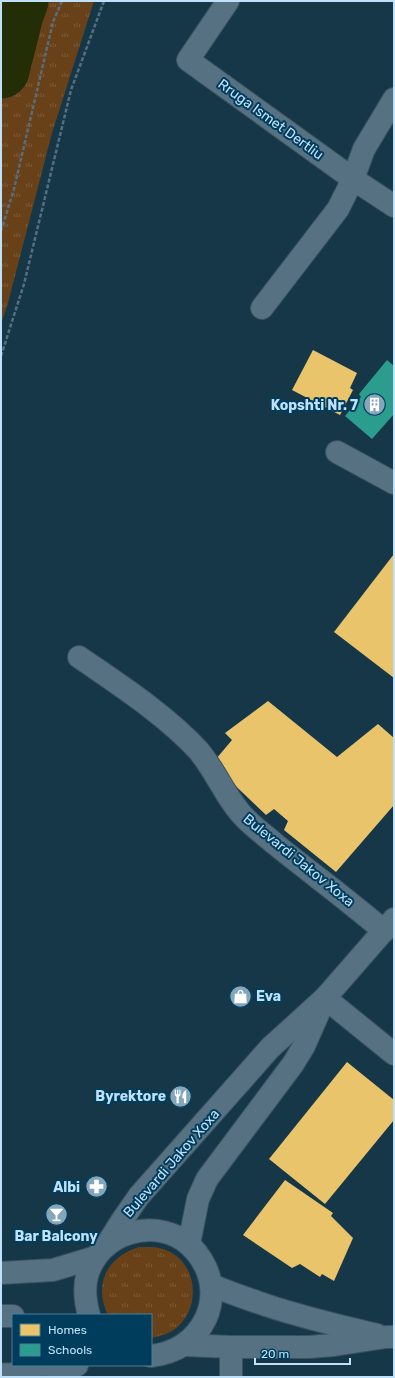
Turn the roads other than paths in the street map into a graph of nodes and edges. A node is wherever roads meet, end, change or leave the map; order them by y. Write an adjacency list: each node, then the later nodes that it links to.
1 (228, 1): 3 (street, Rruga Ismet Dertliu)
2 (394, 99): 3 (street)
3 (353, 179): 4 (street, Rruga Ismet Dertliu); 5 (street)
4 (390, 197)
5 (262, 308)
6 (337, 452): 7 (street)
7 (394, 483)
8 (79, 657): 9 (street, Bulevardi Jakov Xoxa)
9 (389, 925): 10 (street, Bulevardi Jakov Xoxa)
10 (325, 998): 11 (street); 12 (street, Bulevardi Jakov Xoxa); 13 (street, Bulevardi Jakov Xoxa)
11 (394, 1054)
12 (189, 1244): 13 (street); 15 (street)
13 (101, 1251): 14 (street); 16 (street, Bulevardi Jakov Xoxa)
14 (1, 1274)
15 (211, 1285): 19 (street); 20 (street)
16 (89, 1314)
17 (1, 1316): 18 (street)
18 (12, 1316)
19 (390, 1337): 21 (street)
20 (184, 1345): 21 (street); 22 (street)
21 (231, 1347): 25 (street)
22 (152, 1356)
23 (1, 1370): 24 (lane)
24 (68, 1370)
25 (231, 1377)

